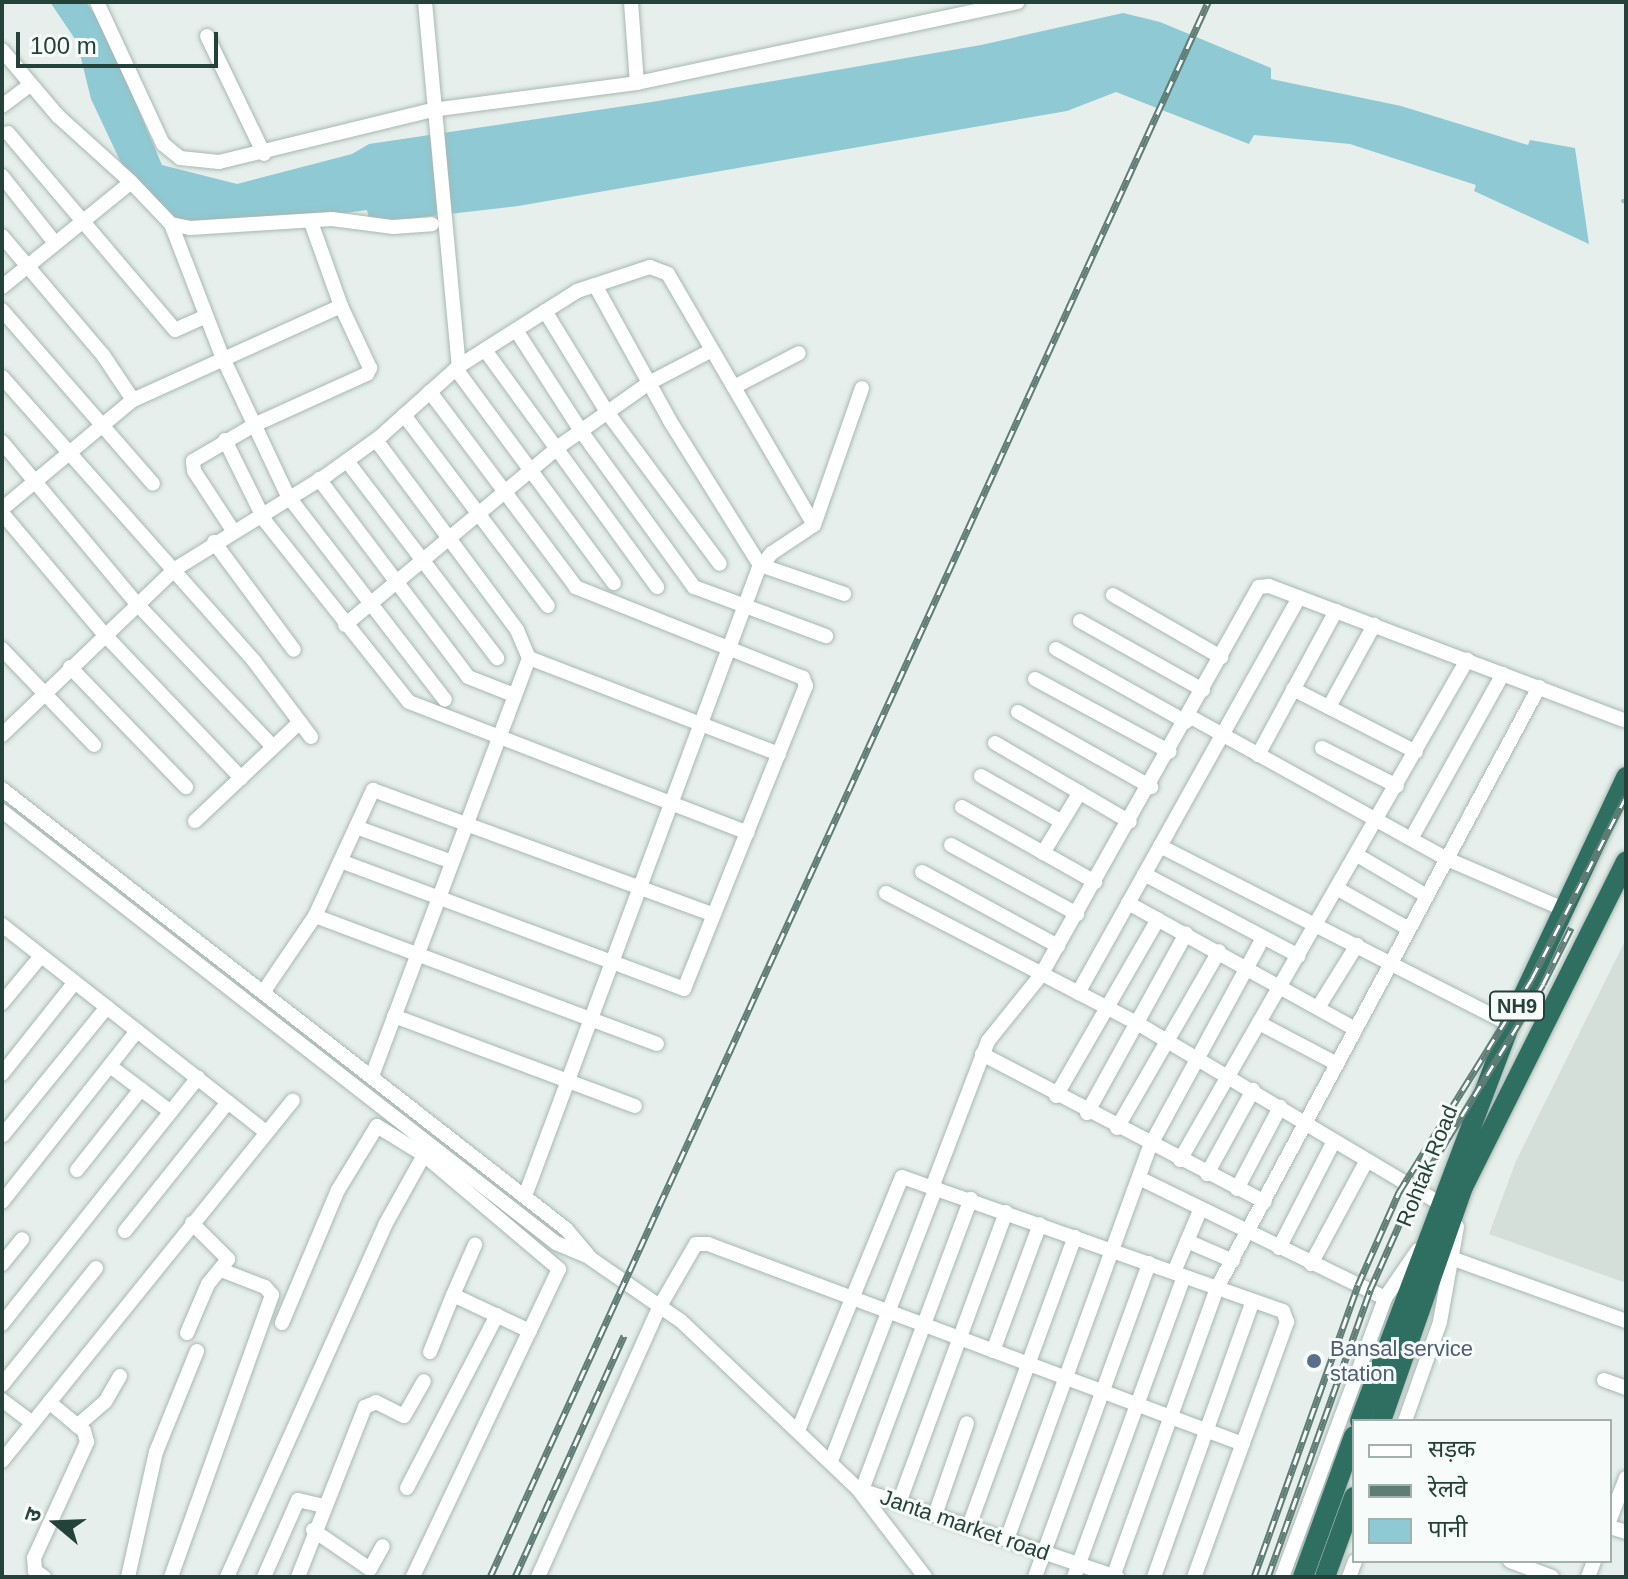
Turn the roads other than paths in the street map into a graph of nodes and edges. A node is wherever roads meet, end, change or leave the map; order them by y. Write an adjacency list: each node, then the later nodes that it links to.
1 (97, 2): 12 (street)
2 (425, 2): 10 (street)
3 (631, 2): 7 (street)
4 (1017, 2): 7 (street)
5 (207, 36): 12 (street)
6 (2, 50): 8 (street)
7 (637, 83): 10 (street)
8 (31, 84): 9 (street); 14 (street)
9 (2, 106)
10 (432, 112): 12 (street); 18 (street)
11 (8, 133): 15 (street)
12 (264, 154)
13 (2, 176): 20 (street)
14 (131, 182): 15 (street); 17 (street)
15 (82, 221): 20 (street); 27 (street)
16 (311, 222): 17 (street); 18 (street); 24 (street)
17 (171, 224): 27 (street)
18 (438, 226): 33 (street)
19 (2, 236): 21 (street)
20 (55, 243): 21 (street)
21 (27, 266): 23 (street); 39 (street)
22 (595, 285): 26 (street); 30 (street); 35 (street)
23 (2, 287)
24 (341, 306): 32 (street); 43 (street)
25 (2, 310): 42 (street)
26 (545, 311): 28 (street); 40 (street)
27 (206, 316): 32 (street)
28 (516, 330): 29 (street); 44 (street)
29 (485, 350): 33 (street); 48 (street)
30 (712, 350): 35 (street); 36 (street)
31 (799, 353): 36 (street)
32 (222, 356): 39 (street); 43 (street)
33 (457, 368): 38 (street); 51 (street)
34 (2, 377): 49 (street)
35 (649, 383): 40 (street); 66 (street)
36 (734, 387): 60 (street)
37 (862, 388): 60 (street)
38 (430, 392): 41 (street); 55 (street)
39 (133, 400): 42 (street)
40 (607, 412): 44 (street); 65 (street)
41 (404, 415): 46 (street); 59 (street)
42 (102, 424): 49 (street); 54 (street)
43 (254, 425): 45 (street); 56 (street)
44 (581, 431): 48 (street); 76 (street)
45 (225, 440): 58 (street); 61 (street)
46 (376, 440): 50 (street); 62 (street)
47 (2, 442): 53 (street)
48 (556, 450): 51 (street); 70 (street)
49 (67, 454): 53 (street); 67 (street)
50 (347, 461): 52 (street); 64 (street)
51 (530, 472): 55 (street); 69 (street)
52 (319, 479): 56 (street); 68 (street)
53 (35, 481): 57 (street); 74 (street)
54 (153, 484)
55 (503, 494): 59 (street); 84 (street)
56 (288, 496): 58 (street); 75 (street)
57 (2, 511): 82 (street)
58 (259, 513): 61 (street); 80 (street)
59 (476, 516): 62 (street); 77 (street)
60 (814, 525): 66 (street)
61 (232, 529): 63 (street)
62 (447, 541): 64 (street); 90 (street)
63 (214, 542): 67 (street); 87 (street)
64 (421, 562): 68 (street); 89 (street)
65 (720, 564)
66 (760, 565): 71 (street); 76 (street)
67 (172, 572): 74 (street); 105 (street)
68 (396, 582): 75 (street); 99 (street)
69 (614, 583)
70 (657, 587)
71 (844, 594)
72 (1113, 595): 88 (street)
73 (1299, 597): 78 (street); 88 (street); 108 (street)
74 (137, 604): 82 (street); 113 (street)
75 (369, 605): 80 (street); 100 (street)
76 (745, 605): 83 (street); 84 (street)
77 (548, 606)
78 (1336, 611): 81 (street); 96 (street)
79 (1080, 621): 97 (street)
80 (345, 625): 110 (street)
81 (1374, 625): 91 (street); 101 (street)
82 (104, 634): 92 (street); 121 (street)
83 (826, 636)
84 (729, 647): 106 (street); 117 (street)
85 (2, 649): 98 (street)
86 (1056, 649): 103 (street)
87 (294, 650)
88 (1221, 657): 97 (street)
89 (497, 658)
90 (529, 658): 99 (street); 106 (street)
91 (1467, 660): 93 (street); 116 (street)
92 (70, 667): 98 (street); 123 (street)
93 (1503, 674): 95 (street); 137 (street)
94 (1035, 679): 115 (street)
95 (1539, 687): 104 (street); 142 (street)
96 (1293, 689): 101 (street); 118 (street)
97 (1203, 690): 103 (street)
98 (45, 692): 107 (street); 112 (street)
99 (514, 695): 110 (street)
100 (445, 700)
101 (1329, 707): 116 (street)
102 (1018, 712): 124 (street)
103 (1188, 719): 108 (street); 115 (street)
104 (1623, 720)
105 (300, 722): 109 (street); 113 (street)
106 (701, 726): 117 (street); 127 (street)
107 (2, 735)
108 (1222, 736): 118 (street); 139 (street)
109 (311, 737)
110 (497, 740): 127 (street); 132 (street)
111 (995, 743): 126 (street)
112 (94, 745)
113 (273, 747): 121 (street)
114 (1322, 748): 122 (street)
115 (1170, 752): 124 (street)
116 (1416, 752): 122 (street)
117 (779, 754): 136 (street)
118 (1258, 755): 131 (street)
119 (981, 776): 133 (street)
120 (1626, 777): 155 (highway, Rohtak Road / NH9)
121 (241, 778): 130 (street)
122 (1397, 786): 131 (street)
123 (186, 787)
124 (1151, 787): 134 (street)
125 (2, 789): 177 (street)
126 (1080, 792): 133 (street); 134 (street)
127 (671, 805): 136 (street); 149 (street)
128 (962, 807): 140 (street)
129 (2, 811): 242 (street)
130 (195, 821)
131 (1377, 821): 137 (street); 141 (street)
132 (467, 822): 135 (street); 145 (street); 149 (street)
133 (1062, 822): 140 (street)
134 (1130, 822): 148 (street)
135 (356, 827): 144 (street); 145 (street)
136 (748, 833): 156 (street)
137 (1411, 839): 142 (street)
138 (951, 845): 157 (street)
139 (1160, 846): 147 (street); 160 (street)
140 (1043, 853): 148 (street)
141 (1357, 855): 150 (street); 152 (street)
142 (1447, 859): 152 (street); 155 (street)
143 (1626, 861): 223 (highway, Rohtak Road / NH9)
144 (343, 862): 153 (street); 158 (street)
145 (452, 862): 153 (street)
146 (922, 872): 166 (street)
147 (1144, 874): 154 (street); 164 (street)
148 (1095, 882): 157 (street)
149 (640, 887): 156 (street); 171 (street)
150 (1338, 889): 160 (street); 161 (street)
151 (886, 893): 174 (street)
152 (1427, 896): 161 (street)
153 (439, 897): 169 (street); 171 (street)
154 (1128, 903): 159 (street); 178 (street)
155 (1561, 908): 187 (highway, Rohtak Road / NH9)
156 (712, 914): 171 (street)
157 (1077, 914): 166 (street)
158 (315, 916): 169 (street); 177 (street)
159 (1158, 919): 163 (street); 182 (street)
160 (1317, 923): 165 (street); 170 (street)
161 (1409, 929): 172 (street)
162 (4, 931): 168 (street)
163 (1186, 934): 167 (street); 185 (street)
164 (1263, 938): 170 (street); 173 (street)
165 (1357, 945): 172 (street); 180 (street)
166 (1058, 946): 174 (street)
167 (1219, 951): 173 (street); 190 (street)
168 (41, 956): 175 (street); 179 (street)
169 (417, 956): 183 (street); 184 (street)
170 (1299, 956): 176 (street)
171 (612, 962): 184 (street)
172 (1391, 964): 187 (street); 188 (street)
173 (1248, 967): 176 (street); 193 (street)
174 (1041, 975): 178 (street); 192 (street)
175 (75, 982): 181 (street); 196 (street)
176 (1282, 984): 180 (street); 186 (street)
177 (264, 991): 198 (street)
178 (1078, 993): 182 (street)
179 (2, 1003)
180 (1319, 1006): 188 (street)
181 (107, 1007): 189 (street); 213 (street)
182 (1108, 1009): 185 (street); 203 (street)
183 (394, 1016): 198 (street); 200 (street)
184 (590, 1022): 191 (street); 200 (street)
185 (1137, 1023): 190 (street); 209 (street)
186 (1259, 1023): 194 (street); 197 (street)
187 (1510, 1024): 229 (highway, Rohtak Road / NH9)
188 (1355, 1029): 194 (street)
189 (137, 1031): 195 (street); 199 (street)
190 (1166, 1040): 193 (street); 211 (street)
191 (657, 1044)
192 (982, 1054): 203 (street); 222 (street)
193 (1195, 1056): 197 (street); 215 (street)
194 (1337, 1064): 210 (street)
195 (110, 1066): 201 (street); 227 (street)
196 (2, 1074)
197 (1229, 1075): 202 (street); 217 (street)
198 (372, 1076): 225 (street)
199 (198, 1078): 205 (street); 208 (street)
200 (568, 1081): 206 (street); 225 (street)
201 (141, 1089): 208 (street); 219 (street)
202 (1253, 1090): 207 (street); 220 (street)
203 (1056, 1096): 209 (street)
204 (293, 1101): 212 (street)
205 (228, 1102): 212 (street); 234 (street)
206 (635, 1106)
207 (1280, 1107): 210 (street); 224 (street)
208 (171, 1112): 261 (street)
209 (1087, 1113): 211 (street)
210 (1305, 1122): 214 (street); 228 (street)
211 (1117, 1128): 215 (street)
212 (266, 1132): 232 (street)
213 (3, 1135)
214 (1334, 1141): 218 (street); 240 (street)
215 (1150, 1146): 217 (street); 221 (street)
216 (424, 1155): 260 (street); 263 (street); 311 (street)
217 (1180, 1160): 220 (street)
218 (1366, 1162): 229 (street); 247 (street)
219 (77, 1170)
220 (1207, 1174): 224 (street)
221 (1139, 1178): 230 (street); 241 (street)
222 (934, 1186): 226 (street); 253 (street); 257 (street)
223 (1463, 1187): 243 (street, Rohtak Road); 255 (highway, NH9)
224 (1237, 1189): 228 (street)
225 (525, 1196): 242 (street)
226 (971, 1199): 231 (street); 262 (street)
227 (2, 1202)
228 (1265, 1202): 235 (street)
229 (1439, 1203): 255 (highway, Rohtak Road / NH9)
230 (1201, 1208): 235 (street); 238 (street)
231 (1006, 1212): 233 (street); 265 (street)
232 (192, 1223): 249 (street); 278 (street)
233 (1040, 1224): 236 (street); 267 (street)
234 (125, 1231)
235 (1250, 1233): 240 (street); 244 (street)
236 (1075, 1237): 241 (street); 269 (street)
237 (22, 1239): 246 (street)
238 (1187, 1241): 244 (street); 250 (street)
239 (475, 1245): 252 (street)
240 (1279, 1248): 247 (street)
241 (1112, 1250): 245 (street); 271 (street)
242 (590, 1258): 256 (street)
243 (1451, 1258): 259 (street); 283 (street, Rohtak Road)
244 (1233, 1261): 251 (street)
245 (1149, 1263): 250 (street); 276 (street)
246 (2, 1264)
247 (1311, 1264): 255 (street)
248 (96, 1268): 274 (street)
249 (221, 1270): 264 (street); 310 (street)
250 (1179, 1274): 251 (street); 279 (street)
251 (1217, 1288): 254 (street); 280 (street)
252 (453, 1295): 258 (street); 268 (street)
253 (850, 1299): 256 (street); 257 (street); 287 (street)
254 (1253, 1301): 288 (street); 290 (street)
255 (1403, 1303): 281 (highway, NH9); 282 (highway, NH9); 321 (street)
256 (660, 1306): 287 (street); 315 (street)
257 (887, 1313): 262 (street); 292 (street)
258 (497, 1315): 263 (street); 294 (street)
259 (1626, 1321)
260 (282, 1323)
261 (2, 1324)
262 (922, 1325): 265 (street); 295 (street)
263 (530, 1331): 314 (street)
264 (187, 1333)
265 (959, 1339): 267 (street); 296 (street)
266 (197, 1351): 309 (street)
267 (993, 1351): 269 (street)
268 (430, 1352)
269 (1028, 1363): 271 (street); 301 (street)
270 (120, 1376): 286 (street)
271 (1066, 1377): 276 (street); 303 (street)
272 (1604, 1380): 275 (street)
273 (424, 1381): 298 (street)
274 (2, 1385)
275 (1626, 1388)
276 (1104, 1392): 279 (street); 305 (street)
277 (2, 1400): 284 (street)
278 (49, 1402): 284 (street); 286 (street)
279 (1137, 1404): 280 (street); 307 (street)
280 (1171, 1417): 288 (street); 318 (street)
281 (1361, 1419)
282 (1381, 1419)
283 (1406, 1419)
284 (32, 1423): 291 (street)
285 (967, 1423): 300 (street)
286 (77, 1426): 308 (street)
287 (799, 1428): 292 (street)
288 (1205, 1430): 290 (street); 319 (street)
289 (1352, 1442): 322 (highway)
290 (1243, 1444): 320 (street)
291 (2, 1461)
292 (831, 1461): 295 (street)
293 (1626, 1478): 299 (street)
294 (407, 1488)
295 (860, 1489): 296 (street, Janta market road); 316 (street)
296 (899, 1503): 300 (street, Janta market road)
297 (1352, 1503): 323 (highway)
298 (324, 1506): 302 (street); 312 (street)
299 (1612, 1514)
300 (935, 1515): 301 (street, Janta market road)
301 (969, 1526): 303 (street, Janta market road)
302 (313, 1530): 304 (street); 313 (street)
303 (1007, 1539): 305 (street, Janta market road)
304 (383, 1546)
305 (1044, 1552): 307 (street, Janta market road); 317 (street)
306 (1514, 1567): 324 (street)
307 (1076, 1570): 318 (street, Janta market road)
308 (44, 1577)
309 (128, 1577)
310 (171, 1577)
311 (227, 1577)
312 (264, 1577)
313 (298, 1577)
314 (413, 1577)
315 (538, 1577)
316 (925, 1577)
317 (1035, 1577)
318 (1115, 1577)
319 (1154, 1577)
320 (1194, 1577)
321 (1282, 1577)
322 (1303, 1577)
323 (1325, 1577)
324 (1552, 1577)

